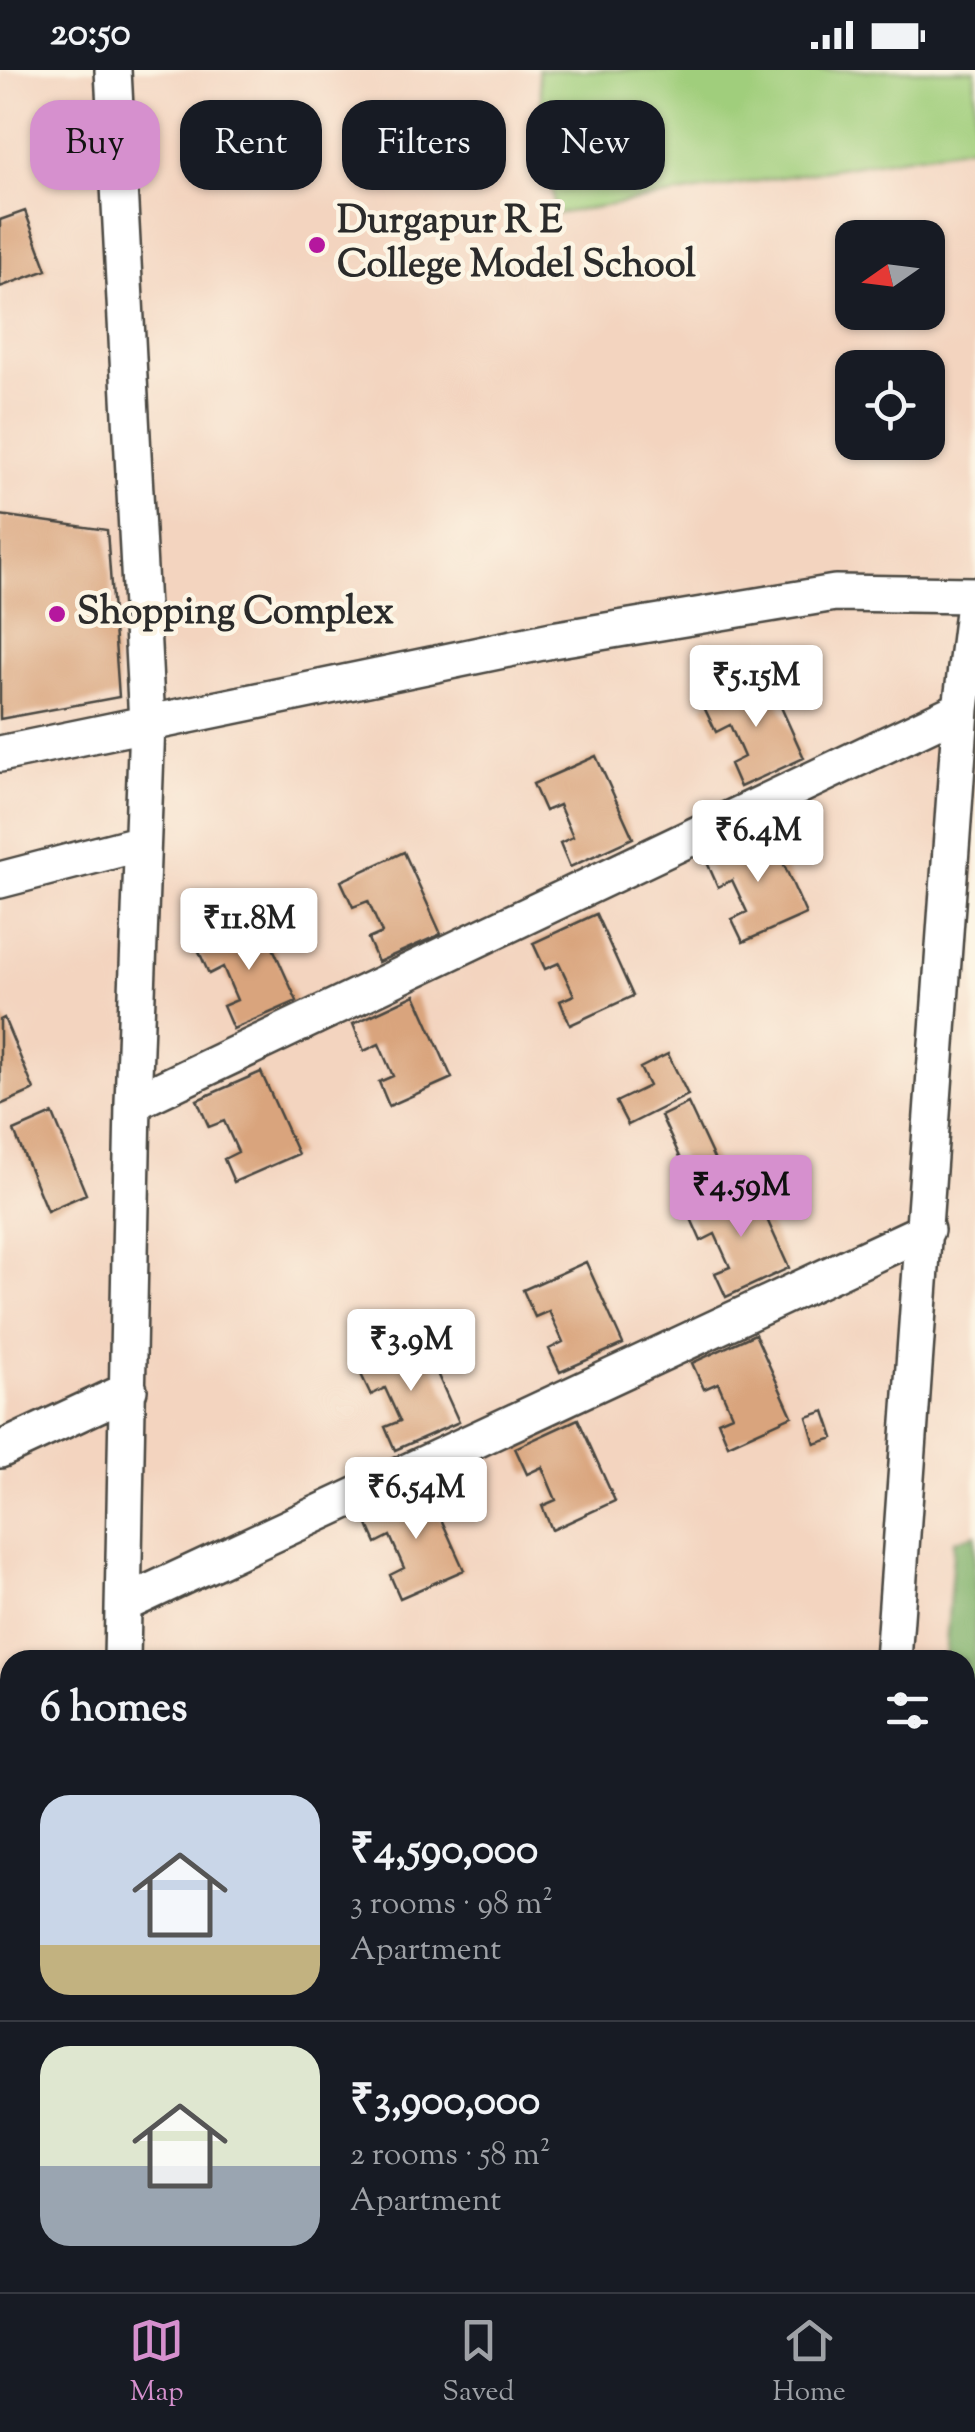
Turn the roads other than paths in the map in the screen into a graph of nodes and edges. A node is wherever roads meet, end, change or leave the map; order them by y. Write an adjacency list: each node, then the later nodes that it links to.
1 (113, 70): 3 (street)
2 (961, 709): 3 (street); 7 (street); 8 (street)
3 (147, 724): 4 (street); 5 (street)
4 (0, 754)
5 (142, 843): 6 (street); 7 (street)
6 (0, 880)
7 (133, 1102): 9 (street)
8 (926, 1230): 11 (street); 13 (street)
9 (129, 1390): 10 (street); 11 (street)
10 (0, 1450)
11 (124, 1604): 12 (street)
12 (122, 1650)
13 (894, 1650)

